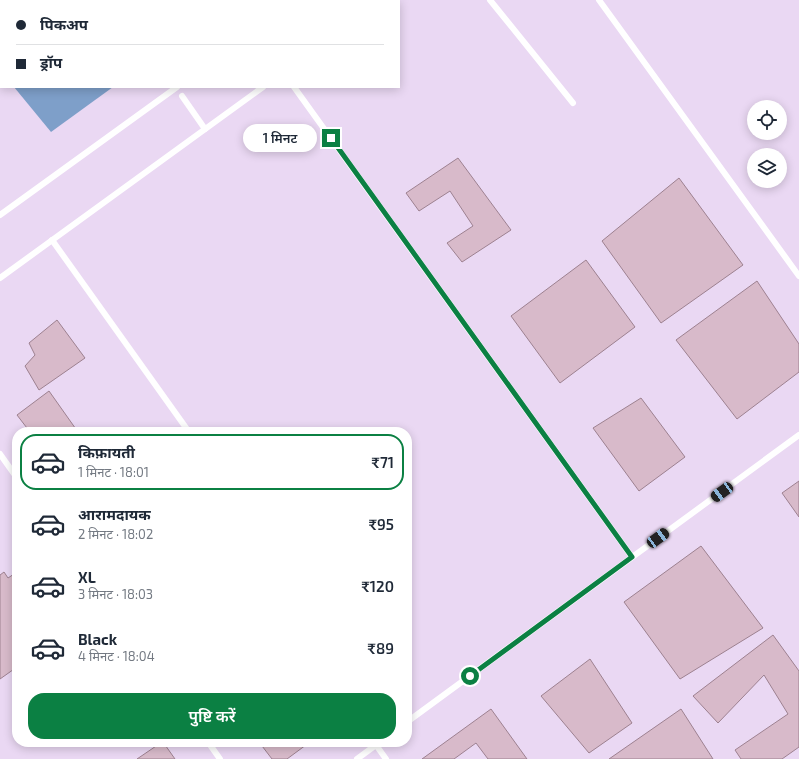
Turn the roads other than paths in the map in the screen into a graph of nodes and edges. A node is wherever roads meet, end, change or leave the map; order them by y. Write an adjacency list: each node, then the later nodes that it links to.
1 (490, 0): 7 (lane)
2 (600, 0): 11 (lane)
3 (176, 88): 9 (lane)
4 (262, 88): 8 (lane)
5 (295, 88): 17 (lane)
6 (182, 96): 8 (lane)
7 (573, 103)
8 (204, 129): 10 (lane)
9 (0, 214)
10 (52, 240): 12 (lane); 13 (lane)
11 (799, 276)
12 (0, 278)
13 (185, 427)
14 (799, 435): 17 (lane)
15 (0, 454): 16 (lane)
16 (12, 471)
17 (632, 557): 18 (lane)
18 (412, 718)
19 (212, 747): 22 (lane)
20 (374, 747): 23 (lane)
21 (380, 747): 24 (lane)
22 (220, 759)
23 (357, 759)
24 (386, 759)

